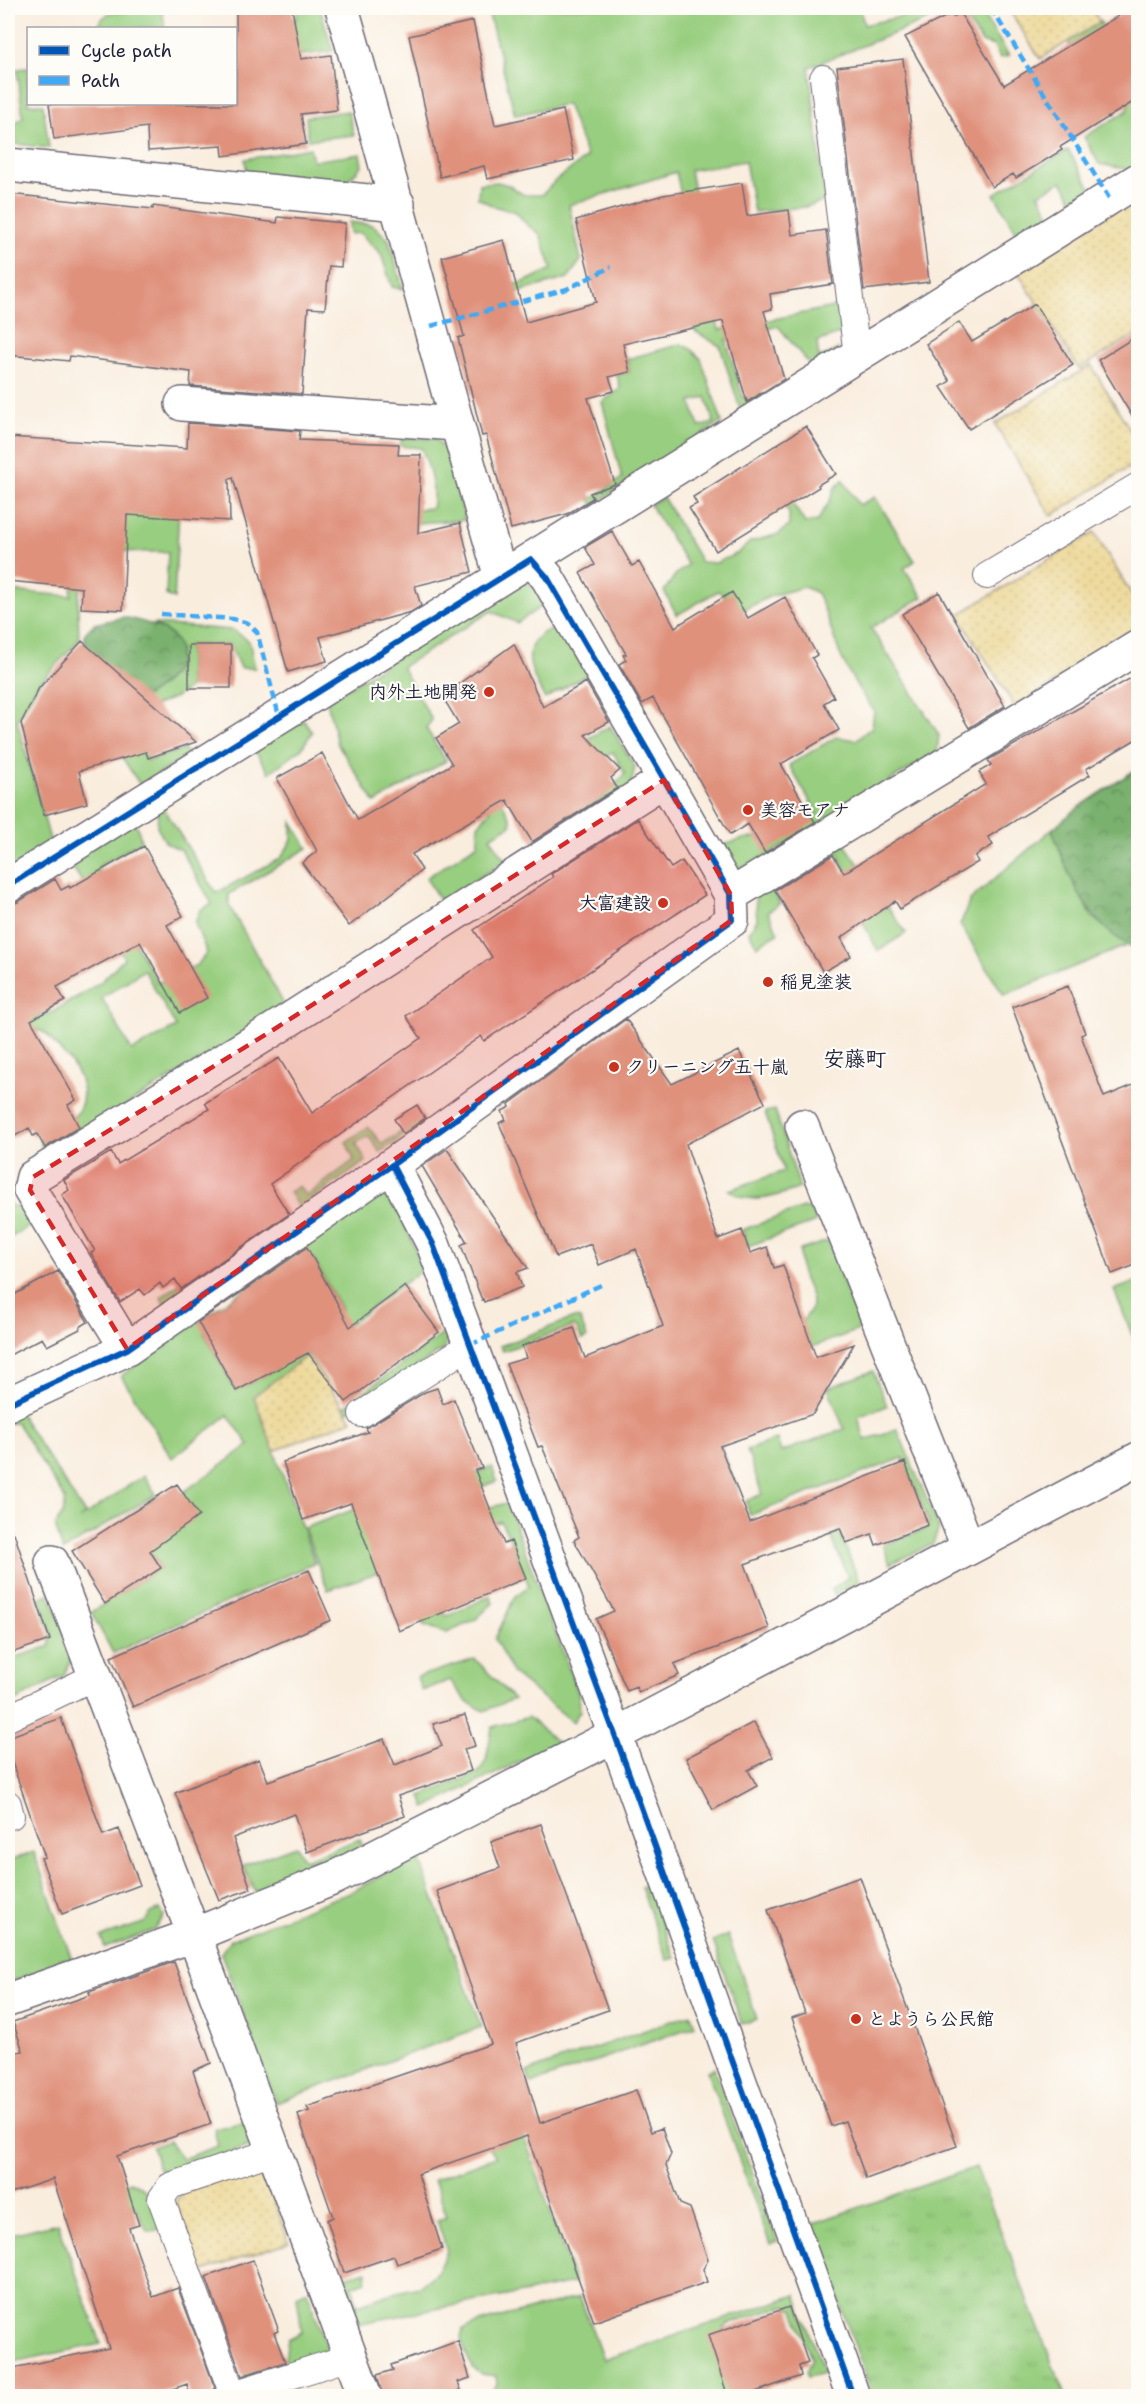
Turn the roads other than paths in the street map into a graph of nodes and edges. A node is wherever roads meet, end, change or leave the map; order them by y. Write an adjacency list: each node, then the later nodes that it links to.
1 (342, 8): 5 (street)
2 (823, 78): 6 (lane)
3 (8, 165): 5 (street)
4 (1138, 180): 6 (street)
5 (398, 204): 8 (street)
6 (857, 356): 10 (street)
7 (182, 404): 8 (street)
8 (456, 424): 12 (street)
9 (1138, 486): 11 (lane)
10 (531, 559): 12 (street); 14 (street)
11 (987, 576)
12 (501, 577): 15 (street)
13 (1138, 647): 16 (street)
14 (664, 780): 16 (street); 20 (street)
15 (8, 886)
16 (731, 895): 18 (street)
17 (802, 1126): 24 (street)
18 (392, 1165): 19 (street); 20 (street)
19 (470, 1345): 22 (lane); 28 (street)
20 (127, 1349): 21 (street)
21 (8, 1404)
22 (362, 1414)
23 (1138, 1459): 24 (street)
24 (968, 1547): 28 (street)
25 (52, 1562): 26 (street)
26 (96, 1676): 27 (lane); 29 (street)
27 (8, 1718)
28 (615, 1735): 29 (street); 35 (street)
29 (194, 1935): 30 (street); 31 (street)
30 (8, 2000)
31 (274, 2151): 32 (street); 33 (lane)
32 (350, 2356): 33 (lane); 34 (street)
33 (230, 2396)
34 (365, 2397)
35 (853, 2397)

